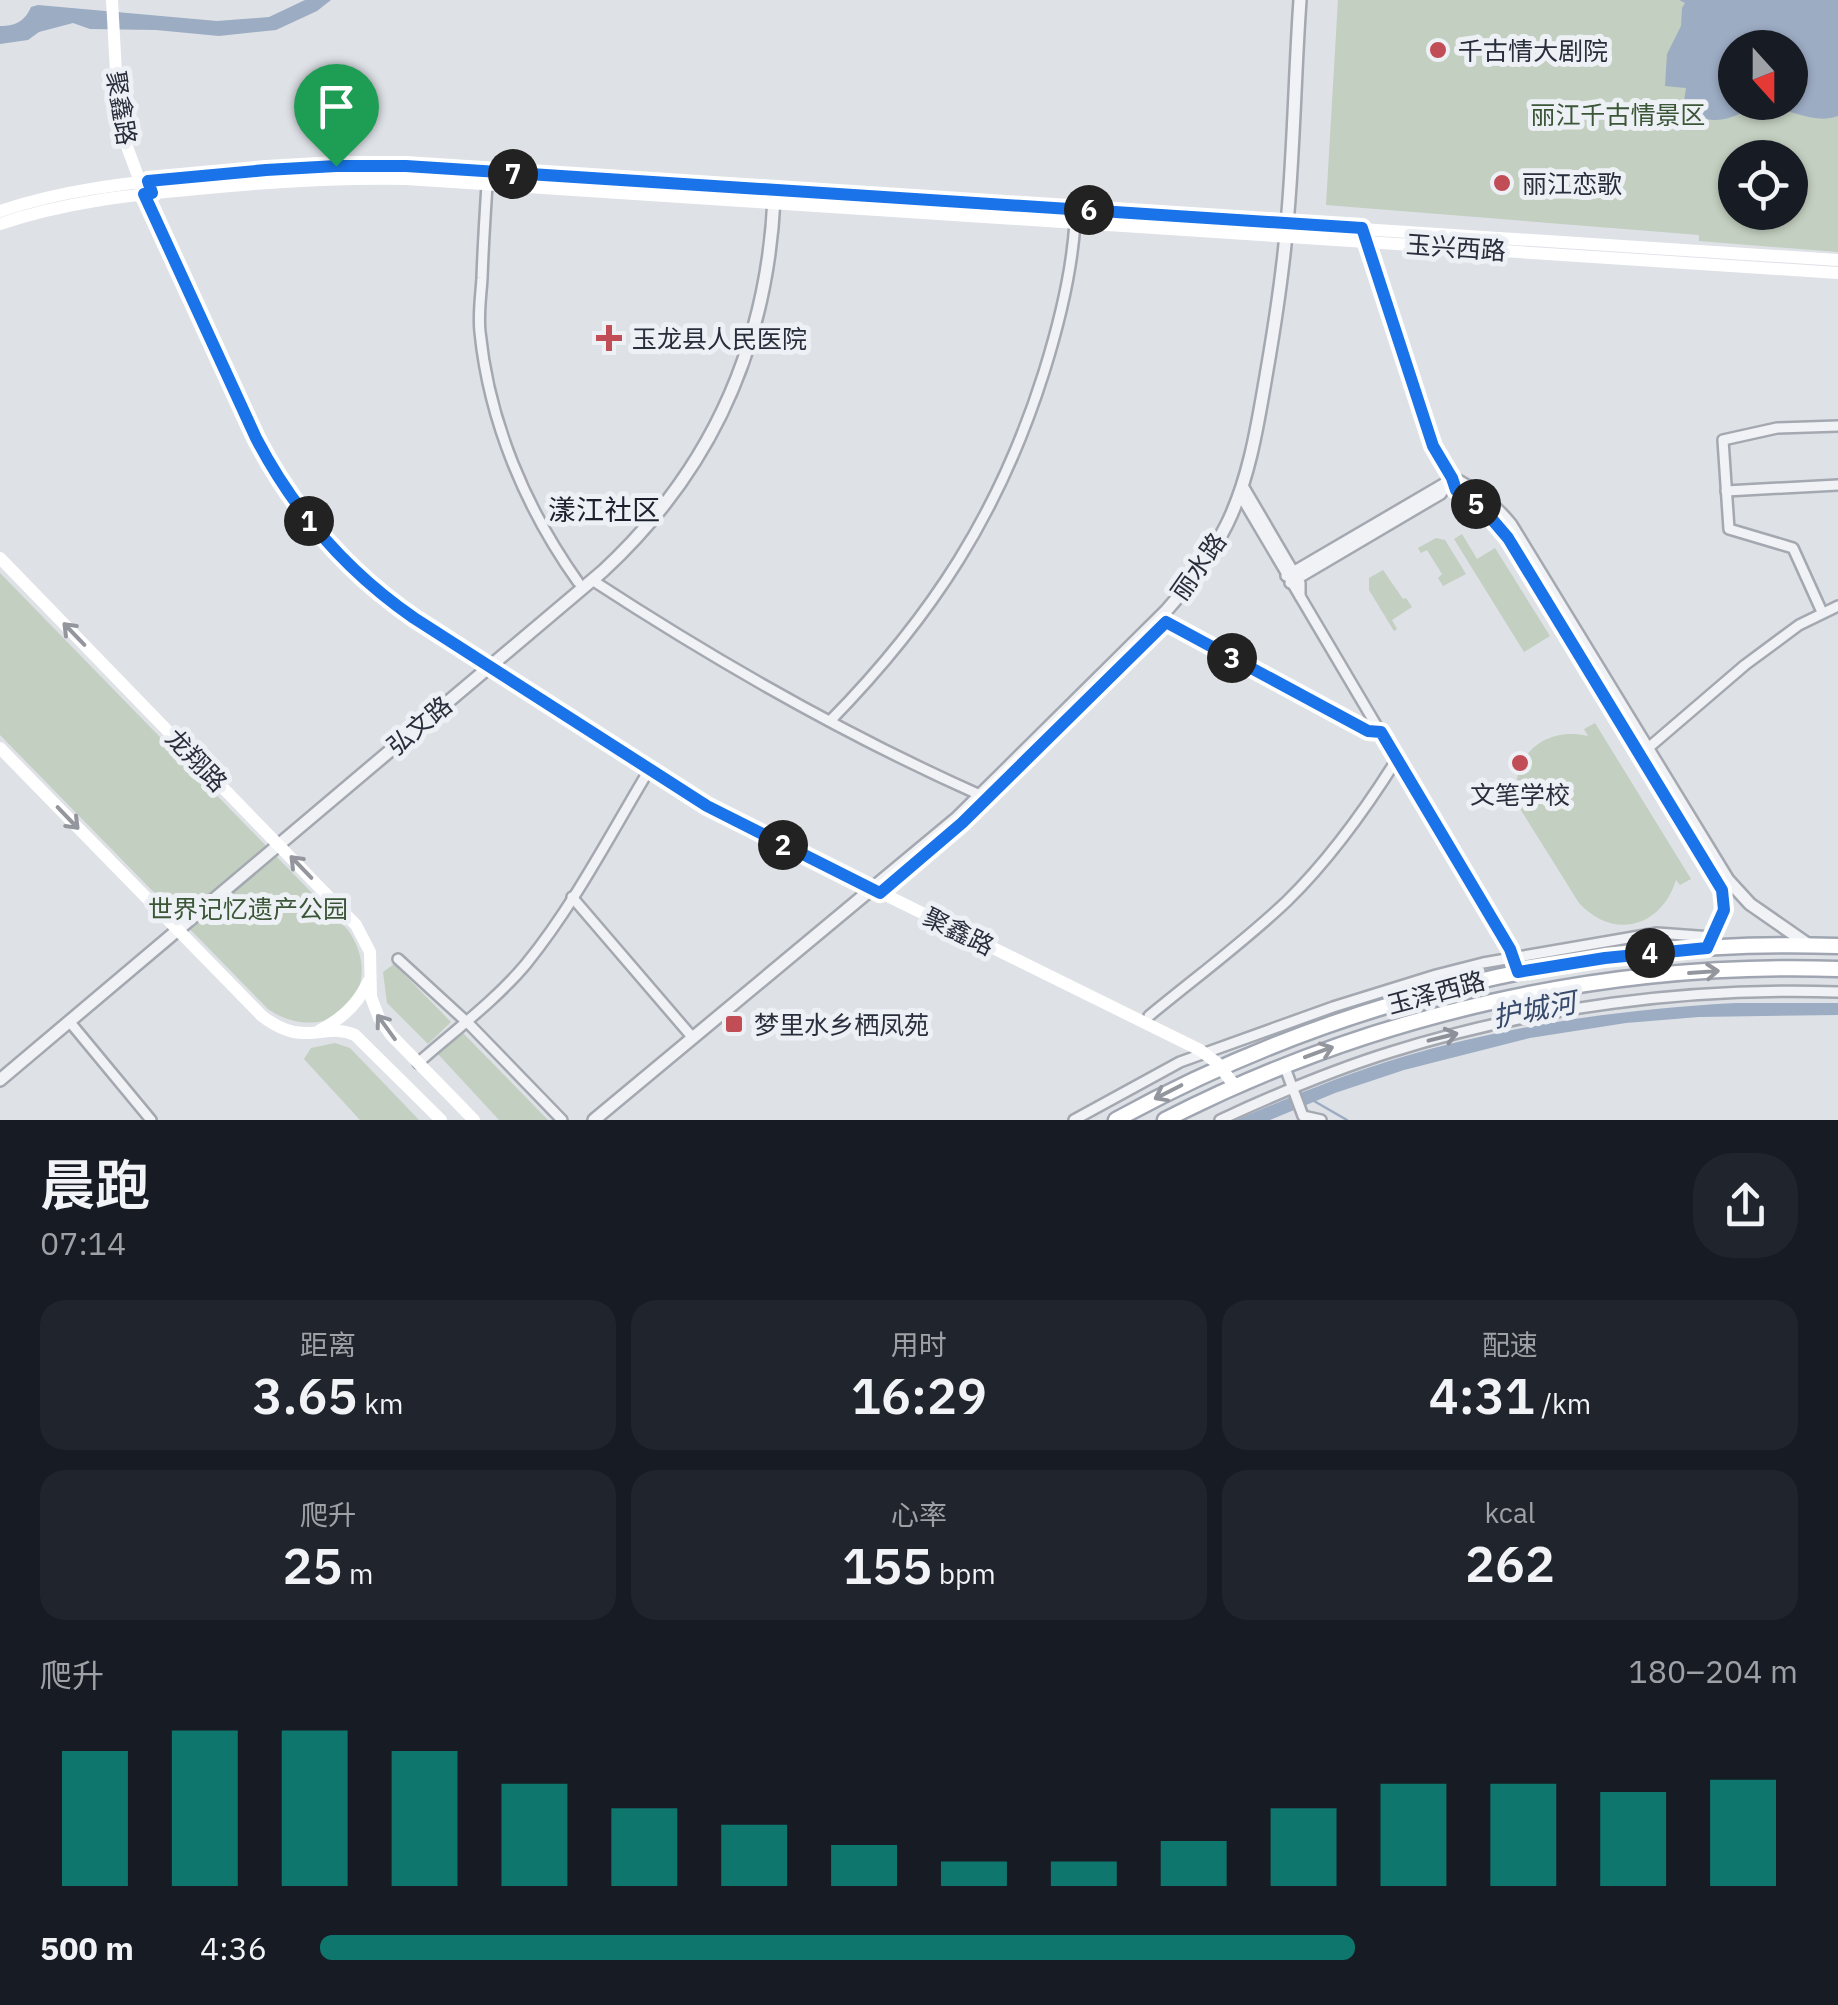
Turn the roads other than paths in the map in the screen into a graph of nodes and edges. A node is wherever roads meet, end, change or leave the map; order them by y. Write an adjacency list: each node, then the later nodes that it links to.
1 (1304, 0): 9 (street, 丽水路)
2 (116, 2): 4 (main road, 聚鑫路)
3 (486, 185): 4 (main road, 玉兴西路); 5 (main road, 玉兴西路); 21 (street)
4 (146, 187): 5 (main road, 玉兴西路); 6 (main road, 玉兴西路); 8 (main road, 玉兴西路); 25 (main road, 聚鑫路)
5 (770, 197): 7 (main road, 玉兴西路); 9 (main road, 玉兴西路); 20 (street, 弘文路); 21 (street, 弘文路)
6 (0, 211)
7 (1075, 222): 9 (main road, 玉兴西路); 26 (street)
8 (0, 224)
9 (1290, 230): 10 (main road, 玉兴西路); 17 (street, 丽水路)
10 (1364, 234): 11 (main road, 玉兴西路); 12 (main road, 玉兴西路); 14 (street)
11 (1838, 260)
12 (1838, 273)
13 (1838, 426): 16 (street)
14 (1452, 478): 19 (street); 29 (street); 37 (street)
15 (1838, 485): 16 (street)
16 (1726, 491): 23 (street)
17 (1243, 492): 19 (street); 24 (street, 丽水路); 32 (street, 丽水路)
18 (0, 558): 33 (main road, 龙翔路, one-way to 18)
19 (1291, 577): 27 (street)
20 (592, 580): 25 (street, 弘文路); 26 (street)
21 (578, 582): 25 (street, 弘文路)
22 (1838, 606): 23 (street)
23 (1822, 612): 29 (street)
24 (1166, 622): 27 (street); 34 (street, 丽水路)
25 (489, 662): 31 (main road, 聚鑫路); 33 (street, 弘文路); 34 (main road, 聚鑫路)
26 (830, 721): 32 (street)
27 (1381, 732): 30 (street)
28 (0, 748): 36 (main road, one-way to 36)
29 (1647, 748): 38 (street)
30 (1397, 760): 41 (street); 45 (street)
31 (649, 770): 34 (main road, 聚鑫路); 35 (street)
32 (980, 794): 34 (street, 丽水路)
33 (276, 841): 36 (street, 弘文路); 43 (main road, 龙翔路, one-way to 33)
34 (879, 889): 45 (main road, 聚鑫路); 49 (street, 丽水路); 50 (main road, 聚鑫路); 63 (street, 丽水路)
35 (572, 897): 46 (street); 49 (street)
36 (175, 927): 47 (street, 弘文路); 48 (main road); 54 (street, 弘文路)
37 (1709, 942): 38 (main road, 玉泽西路); 41 (main road, 玉泽西路)
38 (1809, 945): 39 (main road, 玉泽西路)
39 (1838, 946)
40 (398, 959): 46 (street)
41 (1516, 965): 50 (street); 52 (main road, 玉泽西路)
42 (1838, 969): 53 (main road, 玉泽西路, one-way to 42)
43 (371, 973): 48 (main road); 51 (main road, 龙翔路, one-way to 43)
44 (1838, 992): 57 (street, one-way to 44)
45 (1149, 1016): 50 (main road, 聚鑫路)
46 (465, 1021): 51 (street); 61 (street)
47 (69, 1022): 55 (street, 弘文路); 58 (street)
48 (308, 1034): 59 (main road)
49 (693, 1038): 62 (street, 丽水路)
50 (1210, 1052): 52 (main road, 聚鑫路); 64 (street)
51 (418, 1063): 60 (main road, 龙翔路)
52 (1224, 1065): 56 (main road, 聚鑫路); 65 (main road, 玉泽西路, one-way to 65)
53 (1284, 1065): 56 (main road, 玉泽西路); 57 (street)
54 (0, 1070)
55 (0, 1080)
56 (1238, 1085): 66 (main road, 玉泽西路)
57 (1293, 1089): 67 (street); 68 (street)
58 (151, 1120)
59 (441, 1120)
60 (474, 1120)
61 (562, 1120)
62 (594, 1120)
63 (606, 1120)
64 (1074, 1120)
65 (1116, 1120)
66 (1166, 1120)
67 (1220, 1120)
68 (1322, 1120)

